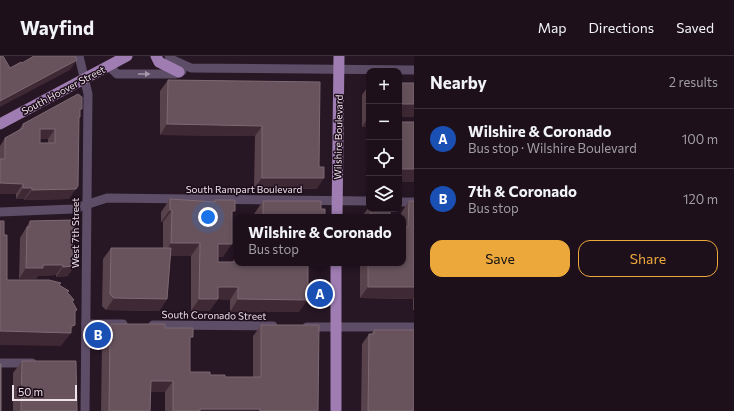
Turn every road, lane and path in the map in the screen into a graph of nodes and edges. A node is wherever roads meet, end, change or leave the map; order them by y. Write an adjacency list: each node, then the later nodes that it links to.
1 (79, 56): 11 (street, West 7th Street)
2 (127, 56): 6 (main road, South Hoover Street)
3 (156, 56): 10 (main road)
4 (169, 56): 7 (street)
5 (339, 56): 8 (main road, Wilshire Boulevard)
6 (109, 66): 10 (street, one-way to 10); 11 (main road, South Hoover Street)
7 (191, 68): 8 (street); 10 (street)
8 (340, 70): 9 (street); 13 (main road, Wilshire Boulevard)
9 (414, 70)
10 (179, 72)
11 (85, 78): 12 (main road, South Hoover Street); 17 (street, West 7th Street)
12 (0, 124)
13 (337, 200): 14 (street, South Rampart Boulevard); 17 (street, South Rampart Boulevard); 19 (main road, Wilshire Boulevard)
14 (366, 201)
15 (402, 202): 16 (street)
16 (414, 202)
17 (86, 205): 18 (street, South Rampart Boulevard); 21 (street, West 7th Street)
18 (0, 212)
19 (337, 214)
20 (336, 266): 26 (main road)
21 (86, 324): 22 (street); 30 (street, West 7th Street)
22 (131, 325)
23 (146, 325): 24 (street, South Coronado Street)
24 (281, 326)
25 (296, 327): 26 (street)
26 (337, 327): 27 (street); 31 (main road)
27 (414, 327)
28 (0, 363): 29 (street)
29 (41, 363)
30 (85, 411)
31 (336, 411)

